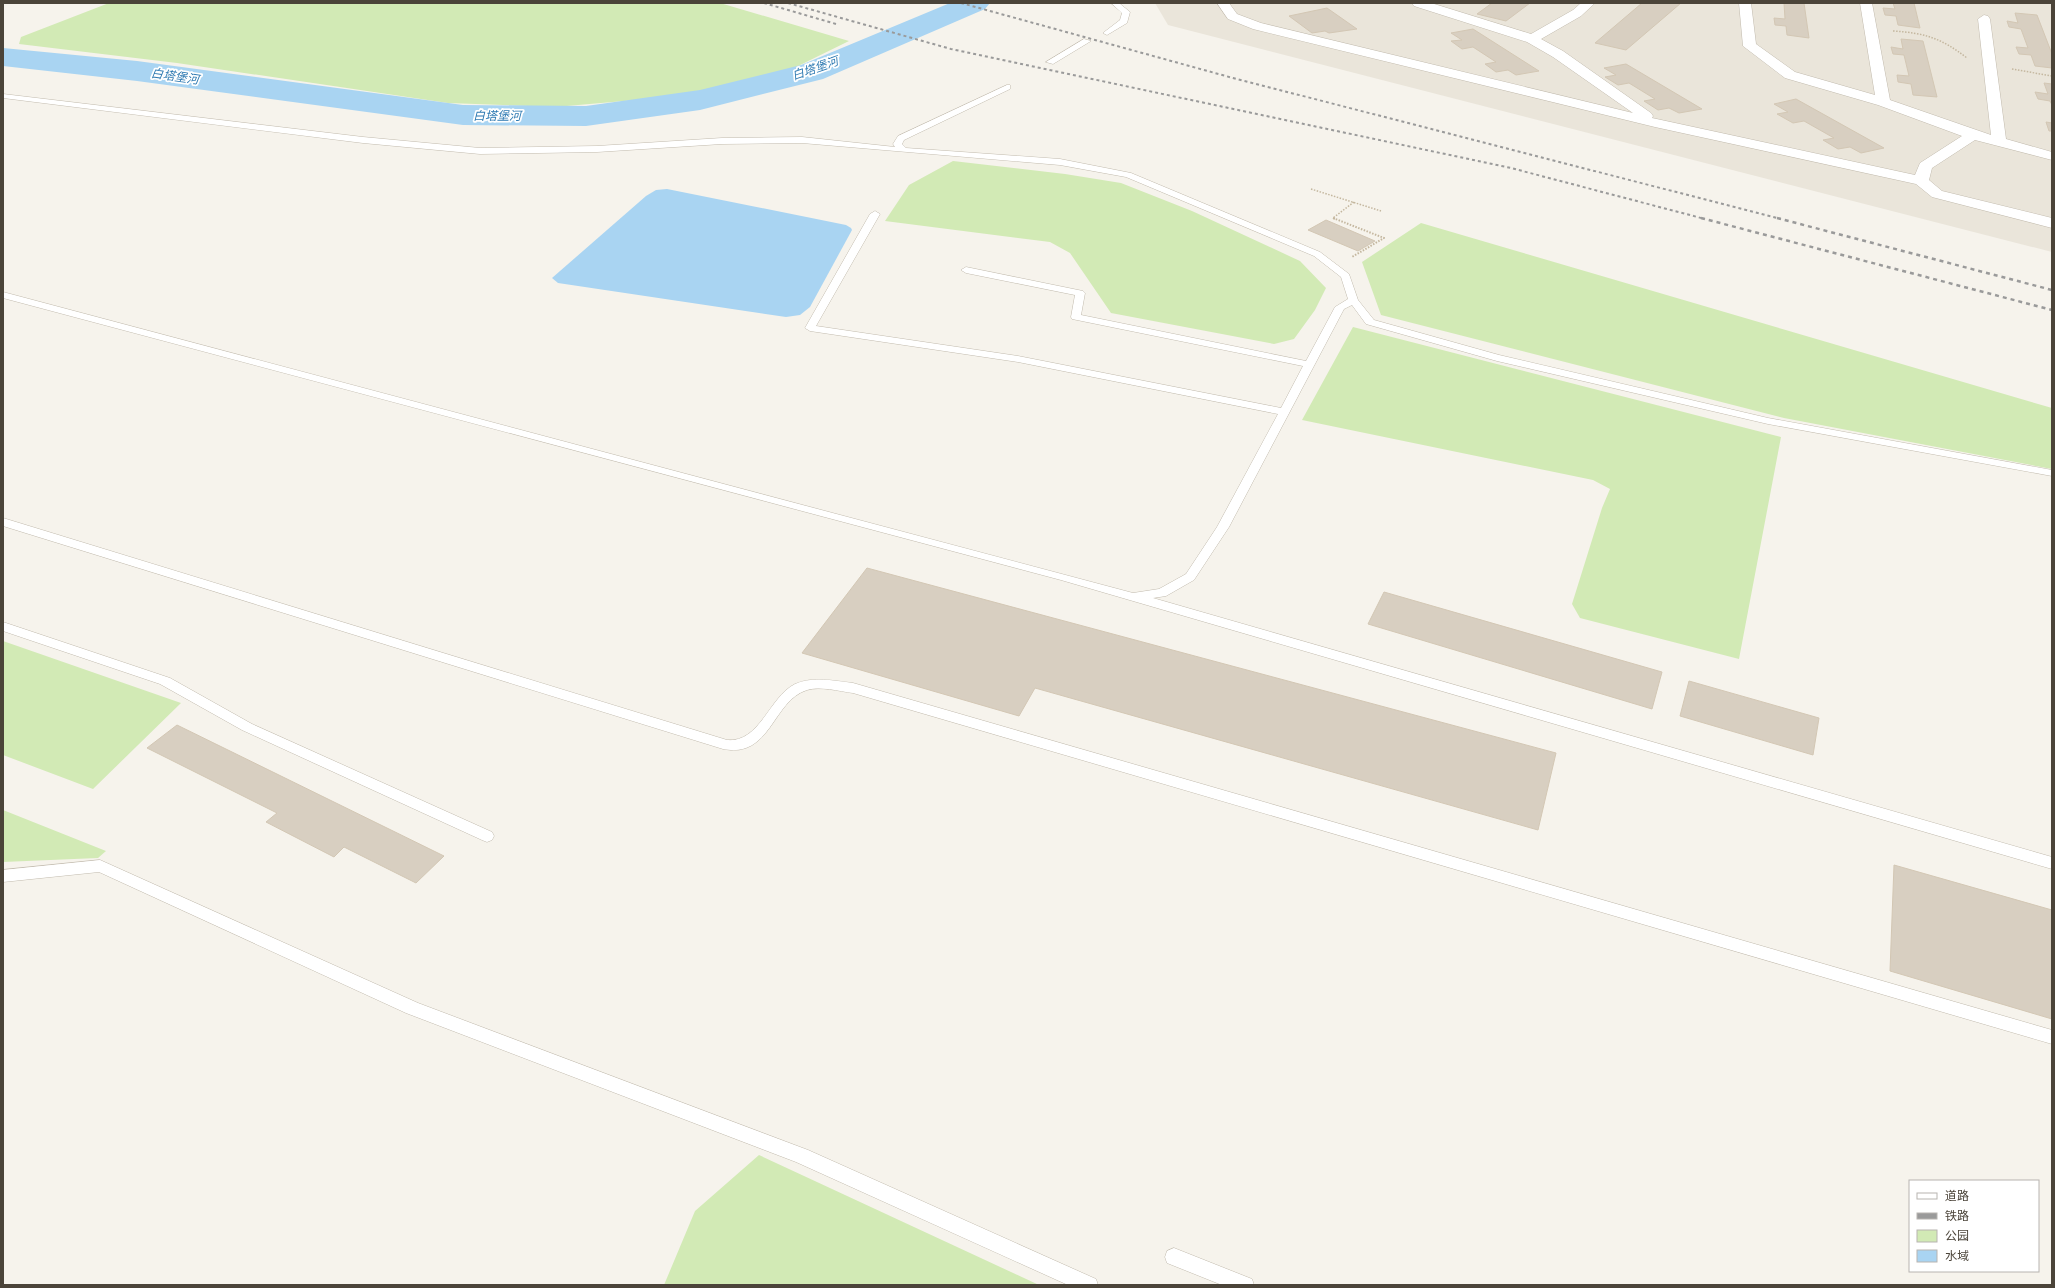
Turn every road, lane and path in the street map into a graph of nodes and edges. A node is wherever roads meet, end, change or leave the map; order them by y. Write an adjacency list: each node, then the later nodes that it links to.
1 (1115, 3): 9 (lane)
2 (1223, 3): 18 (street)
3 (1418, 3): 10 (street)
4 (1589, 3): 10 (street)
5 (1745, 3): 17 (street)
6 (1866, 3): 8 (street)
7 (1984, 19): 13 (street)
8 (1870, 28): 13 (path); 17 (street)
9 (1107, 33)
10 (1532, 39): 18 (street)
11 (1088, 41): 12 (lane)
12 (1050, 62)
13 (1990, 65): 14 (path); 20 (street)
14 (2052, 76)
15 (1007, 87): 21 (lane)
16 (3, 96): 21 (lane)
17 (1883, 102): 19 (street)
18 (1655, 123): 23 (street)
19 (1973, 135): 20 (street); 23 (street)
20 (1999, 141): 22 (street)
21 (904, 150): 29 (lane)
22 (2052, 156)
23 (1921, 180): 28 (street)
24 (1311, 189): 25 (path)
25 (1354, 202): 26 (path); 29 (path)
26 (1381, 211)
27 (875, 214): 34 (lane)
28 (2052, 223)
29 (1334, 267): 32 (lane)
30 (966, 270): 33 (lane)
31 (3, 295): 37 (lane)
32 (1353, 300): 33 (lane); 35 (lane)
33 (1308, 364): 34 (lane)
34 (1283, 412): 37 (lane)
35 (2052, 473)
36 (3, 522): 42 (lane)
37 (1132, 597): 40 (lane)
38 (3, 626): 39 (lane)
39 (487, 836)
40 (2052, 863)
41 (3, 876): 44 (lane)
42 (2052, 1037)
43 (1174, 1257): 45 (lane)
44 (1089, 1285)
45 (1245, 1285)

